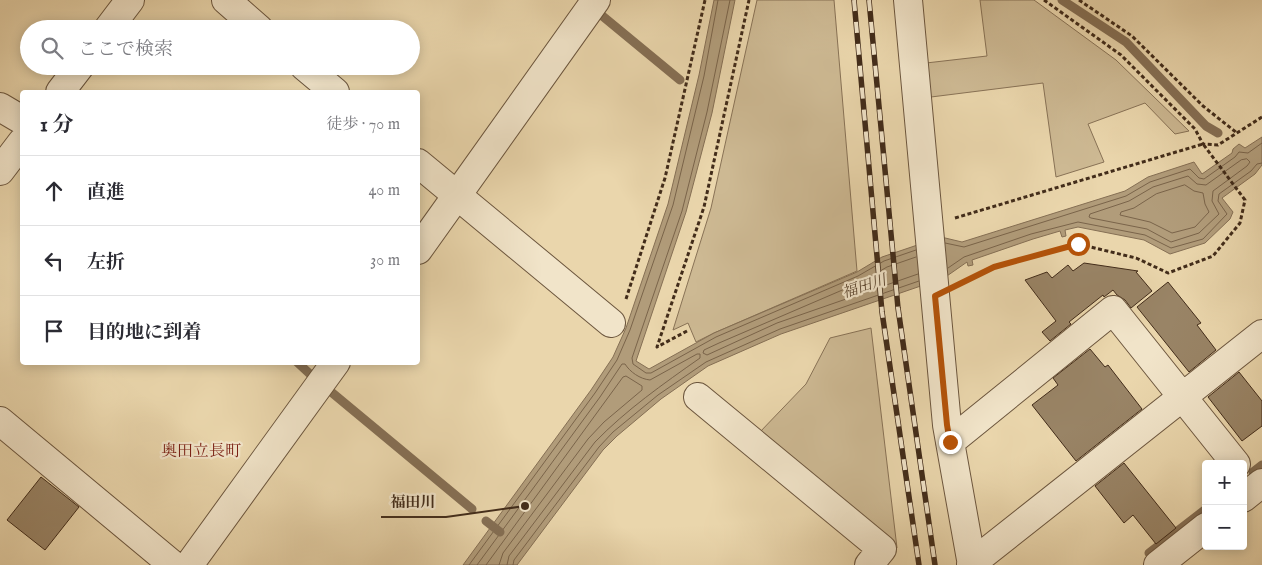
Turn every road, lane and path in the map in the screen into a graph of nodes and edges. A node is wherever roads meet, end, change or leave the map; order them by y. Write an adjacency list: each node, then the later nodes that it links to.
1 (130, 0): 9 (street)
2 (226, 0): 10 (street)
3 (596, 0): 23 (street)
4 (704, 0): 27 (path)
5 (749, 0): 28 (path)
6 (908, 0): 24 (street)
7 (1079, 0): 18 (path)
8 (1046, 1): 19 (path)
9 (115, 20)
10 (249, 20)
11 (73, 75): 13 (street)
12 (315, 75): 14 (street)
13 (62, 90)
14 (333, 90)
15 (0, 107): 17 (street)
16 (1262, 117): 18 (path)
17 (20, 119)
18 (1237, 133): 19 (path)
19 (1203, 144): 24 (path); 26 (path)
20 (20, 145): 22 (street)
21 (420, 165): 23 (street)
22 (0, 171)
23 (457, 196): 25 (street); 27 (street)
24 (929, 232): 26 (street)
25 (420, 247)
26 (934, 292): 34 (street)
27 (612, 323)
28 (687, 331)
29 (1262, 334): 32 (street)
30 (334, 365): 40 (street)
31 (698, 397): 37 (street)
32 (1182, 397): 34 (street); 35 (street); 38 (street)
33 (0, 421): 39 (street)
34 (950, 442): 38 (street)
35 (1233, 460)
36 (1202, 530): 41 (street)
37 (879, 560)
38 (972, 564)
39 (173, 565)
40 (189, 565)
41 (1158, 565)

